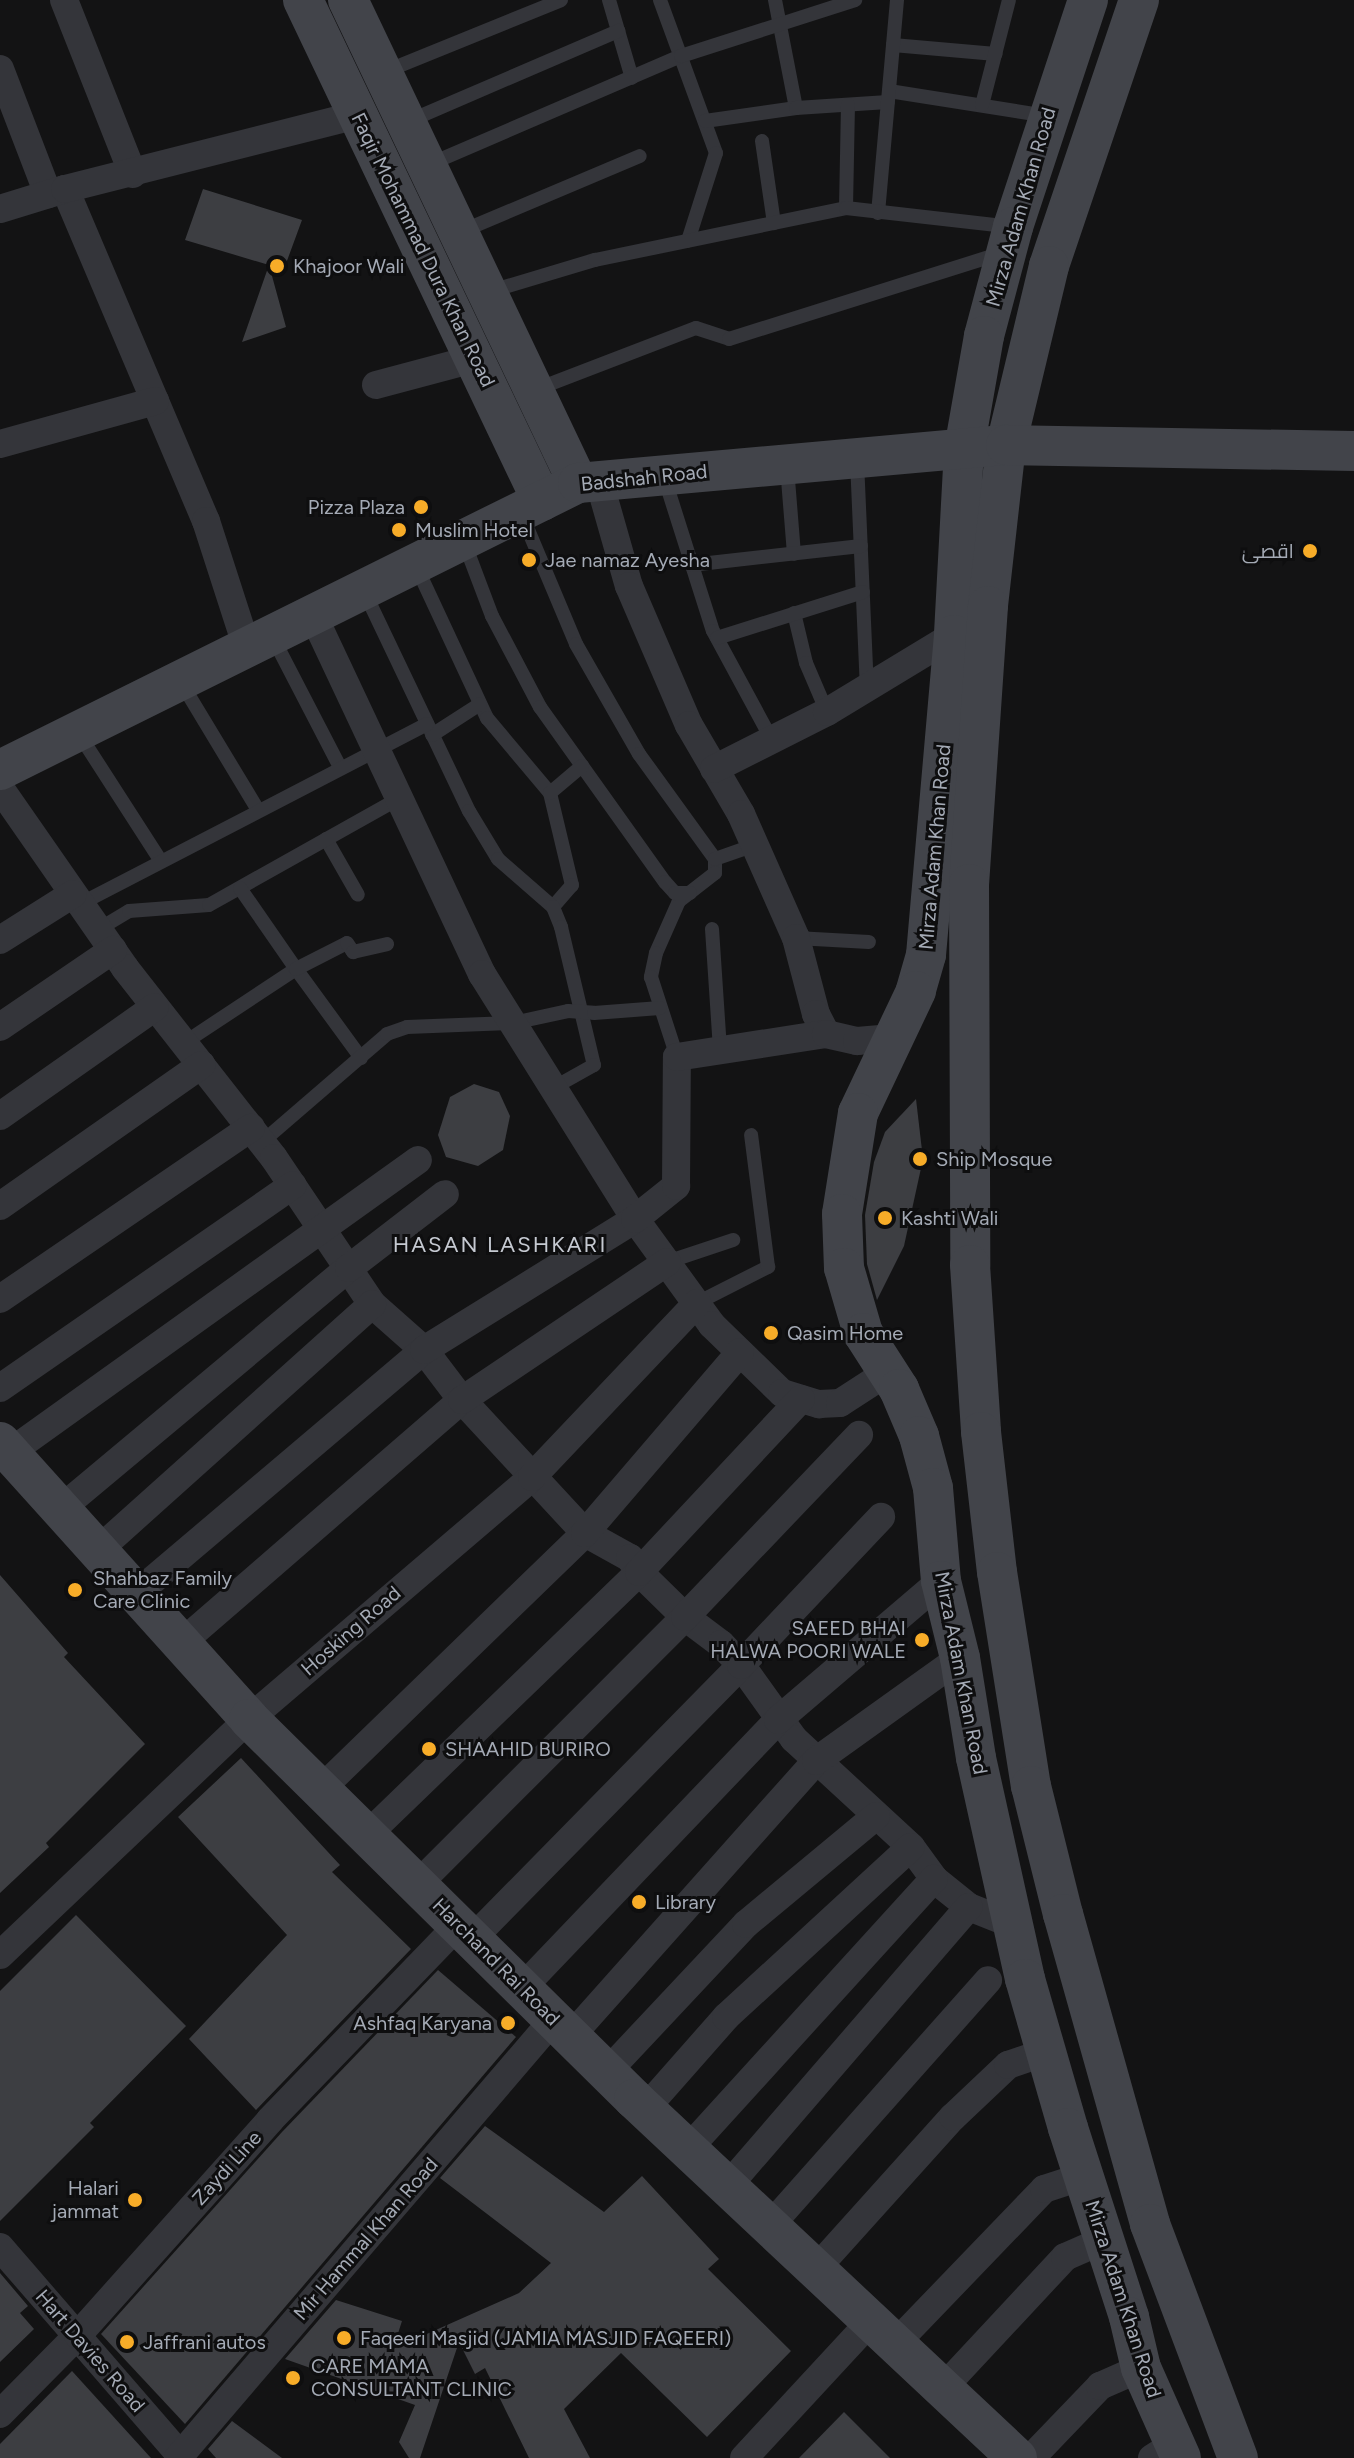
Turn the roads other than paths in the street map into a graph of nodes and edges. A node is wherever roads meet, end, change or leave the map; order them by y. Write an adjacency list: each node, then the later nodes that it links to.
1 (64, 0): 32 (street)
2 (303, 0): 25 (main road, Faqir Mohammad Dura Khan Road)
3 (348, 0): 19 (main road, Faqir Mohammad Dura Khan Road)
4 (561, 0): 19 (lane)
5 (609, 0): 14 (lane)
6 (660, 0): 17 (lane)
7 (775, 0): 13 (lane)
8 (855, 0): 13 (lane)
9 (897, 0): 15 (lane)
10 (1009, 0): 16 (lane)
11 (1088, 0): 26 (main road, Mirza Adam Khan Road)
12 (1139, 0): 47 (main road, Mirza Adam Khan Road)
13 (781, 23): 17 (lane); 24 (lane)
14 (618, 31): 20 (lane); 28 (lane)
15 (893, 45): 16 (lane); 21 (lane)
16 (996, 54): 23 (lane)
17 (681, 56): 20 (lane); 27 (lane)
18 (0, 69): 33 (street)
19 (382, 72): 28 (main road, Faqir Mohammad Dura Khan Road)
20 (632, 78): 31 (lane)
21 (888, 96): 22 (lane); 23 (lane); 36 (lane)
22 (848, 105): 24 (lane); 34 (lane)
23 (982, 105): 26 (lane)
24 (796, 108): 27 (lane)
25 (358, 115): 32 (street); 42 (main road, Faqir Mohammad Dura Khan Road)
26 (1047, 116): 39 (main road, Mirza Adam Khan Road)
27 (705, 121): 40 (lane)
28 (405, 123): 31 (main road, Faqir Mohammad Dura Khan Road)
29 (762, 141): 37 (lane)
30 (640, 156): 38 (lane)
31 (426, 166): 38 (main road, Faqir Mohammad Dura Khan Road)
32 (133, 174): 33 (street)
33 (57, 191): 35 (street); 45 (street)
34 (846, 208): 36 (lane); 37 (lane)
35 (0, 209)
36 (878, 213): 39 (lane)
37 (774, 223): 40 (lane)
38 (459, 232): 41 (main road, Faqir Mohammad Dura Khan Road)
39 (1009, 239): 44 (lane); 48 (main road, Mirza Adam Khan Road)
40 (688, 241): 41 (lane)
41 (486, 292): 44 (main road, Faqir Mohammad Dura Khan Road)
42 (474, 359): 43 (street); 54 (main road, Faqir Mohammad Dura Khan Road)
43 (376, 385)
44 (532, 391): 53 (main road, Faqir Mohammad Dura Khan Road)
45 (155, 401): 46 (street); 66 (street)
46 (0, 444)
47 (1006, 445): 48 (main road, Badshah Road); 49 (main road, Badshah Road); 181 (main road, Mirza Adam Khan Road)
48 (964, 449): 50 (main road, Badshah Road); 64 (main road, Mirza Adam Khan Road)
49 (1354, 451)
50 (857, 457): 51 (main road, Badshah Road); 56 (lane)
51 (787, 463): 52 (main road, Badshah Road); 57 (lane)
52 (664, 475): 53 (main road, Badshah Road); 59 (lane)
53 (588, 482): 54 (main road, Badshah Road); 77 (street)
54 (531, 506): 55 (main road, Badshah Road); 84 (lane)
55 (463, 540): 58 (main road, Badshah Road); 75 (lane)
56 (861, 546): 57 (lane); 61 (lane)
57 (794, 554): 59 (lane)
58 (415, 564): 60 (main road, Badshah Road); 69 (lane)
59 (691, 565): 65 (lane)
60 (363, 590): 63 (main road, Badshah Road); 71 (lane)
61 (863, 592): 62 (lane); 68 (lane)
62 (794, 613): 65 (lane); 70 (lane)
63 (313, 615): 66 (main road, Badshah Road); 74 (street)
64 (954, 635): 68 (street); 104 (main road, Mirza Adam Khan Road)
65 (717, 638): 73 (lane)
66 (259, 641): 67 (main road, Badshah Road); 76 (lane)
67 (180, 681): 72 (main road, Badshah Road); 81 (lane)
68 (867, 686): 70 (street)
69 (480, 704): 71 (lane); 79 (lane)
70 (827, 712): 73 (street)
71 (430, 730): 74 (lane); 90 (lane)
72 (78, 731): 78 (main road, Badshah Road); 85 (lane)
73 (773, 742): 77 (street)
74 (376, 748): 76 (lane); 80 (street)
75 (582, 766): 79 (lane); 87 (lane)
76 (340, 767): 81 (lane)
77 (714, 769): 83 (street)
78 (1, 772): 89 (street)
79 (550, 793): 90 (lane)
80 (400, 798): 82 (lane); 101 (street)
81 (258, 810): 85 (lane)
82 (326, 839): 86 (lane); 88 (lane)
83 (755, 845): 84 (lane); 92 (street)
84 (715, 859): 87 (lane)
85 (161, 861): 89 (lane)
86 (240, 888): 94 (lane); 97 (lane)
87 (691, 893): 99 (lane)
88 (358, 895)
89 (77, 899): 93 (street); 94 (street)
90 (553, 907): 100 (lane)
91 (712, 929): 105 (lane)
92 (796, 938): 95 (lane); 103 (street)
93 (0, 940)
94 (106, 940): 98 (street); 102 (street)
95 (869, 942)
96 (387, 944): 97 (lane)
97 (296, 969): 106 (lane); 108 (lane)
98 (155, 1007): 106 (street); 110 (street)
99 (660, 1008): 100 (lane); 107 (lane)
100 (582, 1012): 101 (lane); 109 (lane)
101 (513, 1023): 108 (lane); 109 (street)
102 (0, 1027)
103 (826, 1034): 104 (street); 105 (street)
104 (892, 1038): 127 (main road, Mirza Adam Khan Road)
105 (720, 1048): 107 (street)
106 (193, 1054): 111 (street); 116 (street)
107 (677, 1057): 117 (street)
108 (361, 1058): 111 (lane)
109 (553, 1088): 117 (street)
110 (0, 1116)
111 (256, 1135): 114 (street); 122 (street)
112 (751, 1135): 123 (lane)
113 (418, 1160): 118 (street)
114 (293, 1185): 118 (street); 128 (street)
115 (445, 1194): 121 (street)
116 (0, 1206)
117 (635, 1219): 120 (street); 125 (street)
118 (323, 1229): 121 (street); 132 (street)
119 (733, 1240): 120 (lane)
120 (667, 1262): 123 (street); 130 (street)
121 (349, 1268): 124 (street); 134 (street)
122 (0, 1299)
123 (697, 1303): 126 (street); 133 (street, Hosking Road)
124 (372, 1304): 125 (street); 137 (street)
125 (424, 1350): 130 (street); 140 (street)
126 (740, 1352): 129 (street); 136 (street)
127 (888, 1372): 129 (street); 139 (main road, Mirza Adam Khan Road)
128 (0, 1388)
129 (801, 1399): 138 (street)
130 (462, 1400): 133 (street); 142 (street)
131 (859, 1435): 141 (street)
132 (4, 1448): 134 (main road, Harchand Rai Road)
133 (532, 1477): 136 (street); 145 (street, Hosking Road)
134 (58, 1511): 137 (main road, Harchand Rai Road)
135 (881, 1517): 144 (street, Zaydi Line)
136 (585, 1533): 138 (street); 148 (street)
137 (96, 1552): 140 (main road, Harchand Rai Road)
138 (639, 1572): 141 (street); 150 (street)
139 (941, 1581): 143 (main road, Mirza Adam Khan Road); 146 (street)
140 (135, 1595): 142 (main road, Harchand Rai Road)
141 (685, 1617): 144 (street); 153 (street)
142 (180, 1644): 145 (main road, Harchand Rai Road)
143 (960, 1658): 147 (street, Mir Hammal Khan Road); 155 (main road, Mirza Adam Khan Road)
144 (741, 1665): 146 (street); 156 (street, Zaydi Line)
145 (249, 1719): 148 (main road, Harchand Rai Road); 157 (street, Hosking Road)
146 (778, 1720): 147 (street); 159 (street)
147 (816, 1761): 149 (street); 160 (street, Mir Hammal Khan Road)
148 (321, 1789): 150 (main road, Harchand Rai Road)
149 (876, 1816): 151 (street); 162 (street)
150 (367, 1835): 153 (main road, Harchand Rai Road)
151 (911, 1847): 152 (street); 163 (street)
152 (934, 1879): 154 (street); 164 (street)
153 (417, 1885): 156 (main road, Harchand Rai Road)
154 (969, 1907): 155 (street); 166 (street)
155 (1014, 1925): 161 (main road, Mirza Adam Khan Road)
156 (465, 1932): 159 (main road, Harchand Rai Road); 172 (street, Zaydi Line)
157 (0, 1955)
158 (988, 1980): 167 (street)
159 (522, 1988): 160 (main road, Harchand Rai Road)
160 (562, 2028): 162 (main road, Harchand Rai Road); 177 (street, Mir Hammal Khan Road)
161 (1046, 2052): 165 (main road, Mirza Adam Khan Road); 170 (street)
162 (607, 2072): 163 (main road, Harchand Rai Road)
163 (645, 2109): 164 (main road, Harchand Rai Road)
164 (687, 2150): 166 (main road, Harchand Rai Road)
165 (1084, 2176): 168 (main road, Mirza Adam Khan Road); 171 (street)
166 (727, 2187): 167 (main road, Harchand Rai Road)
167 (769, 2227): 170 (main road, Harchand Rai Road)
168 (1104, 2240): 173 (main road, Mirza Adam Khan Road); 174 (street)
169 (0, 2247): 172 (street, Hart Davies Road)
170 (815, 2270): 171 (main road, Harchand Rai Road)
171 (882, 2334): 174 (main road, Harchand Rai Road); 178 (street)
172 (78, 2335): 175 (street, Zaydi Line); 177 (street, Hart Davies Road)
173 (1141, 2368): 176 (main road, Mirza Adam Khan Road); 180 (street)
174 (942, 2389): 179 (main road, Harchand Rai Road)
175 (0, 2414)
176 (1169, 2453)
177 (179, 2457)
178 (744, 2458)
179 (1017, 2458)
180 (1031, 2458)
181 (1238, 2458)

